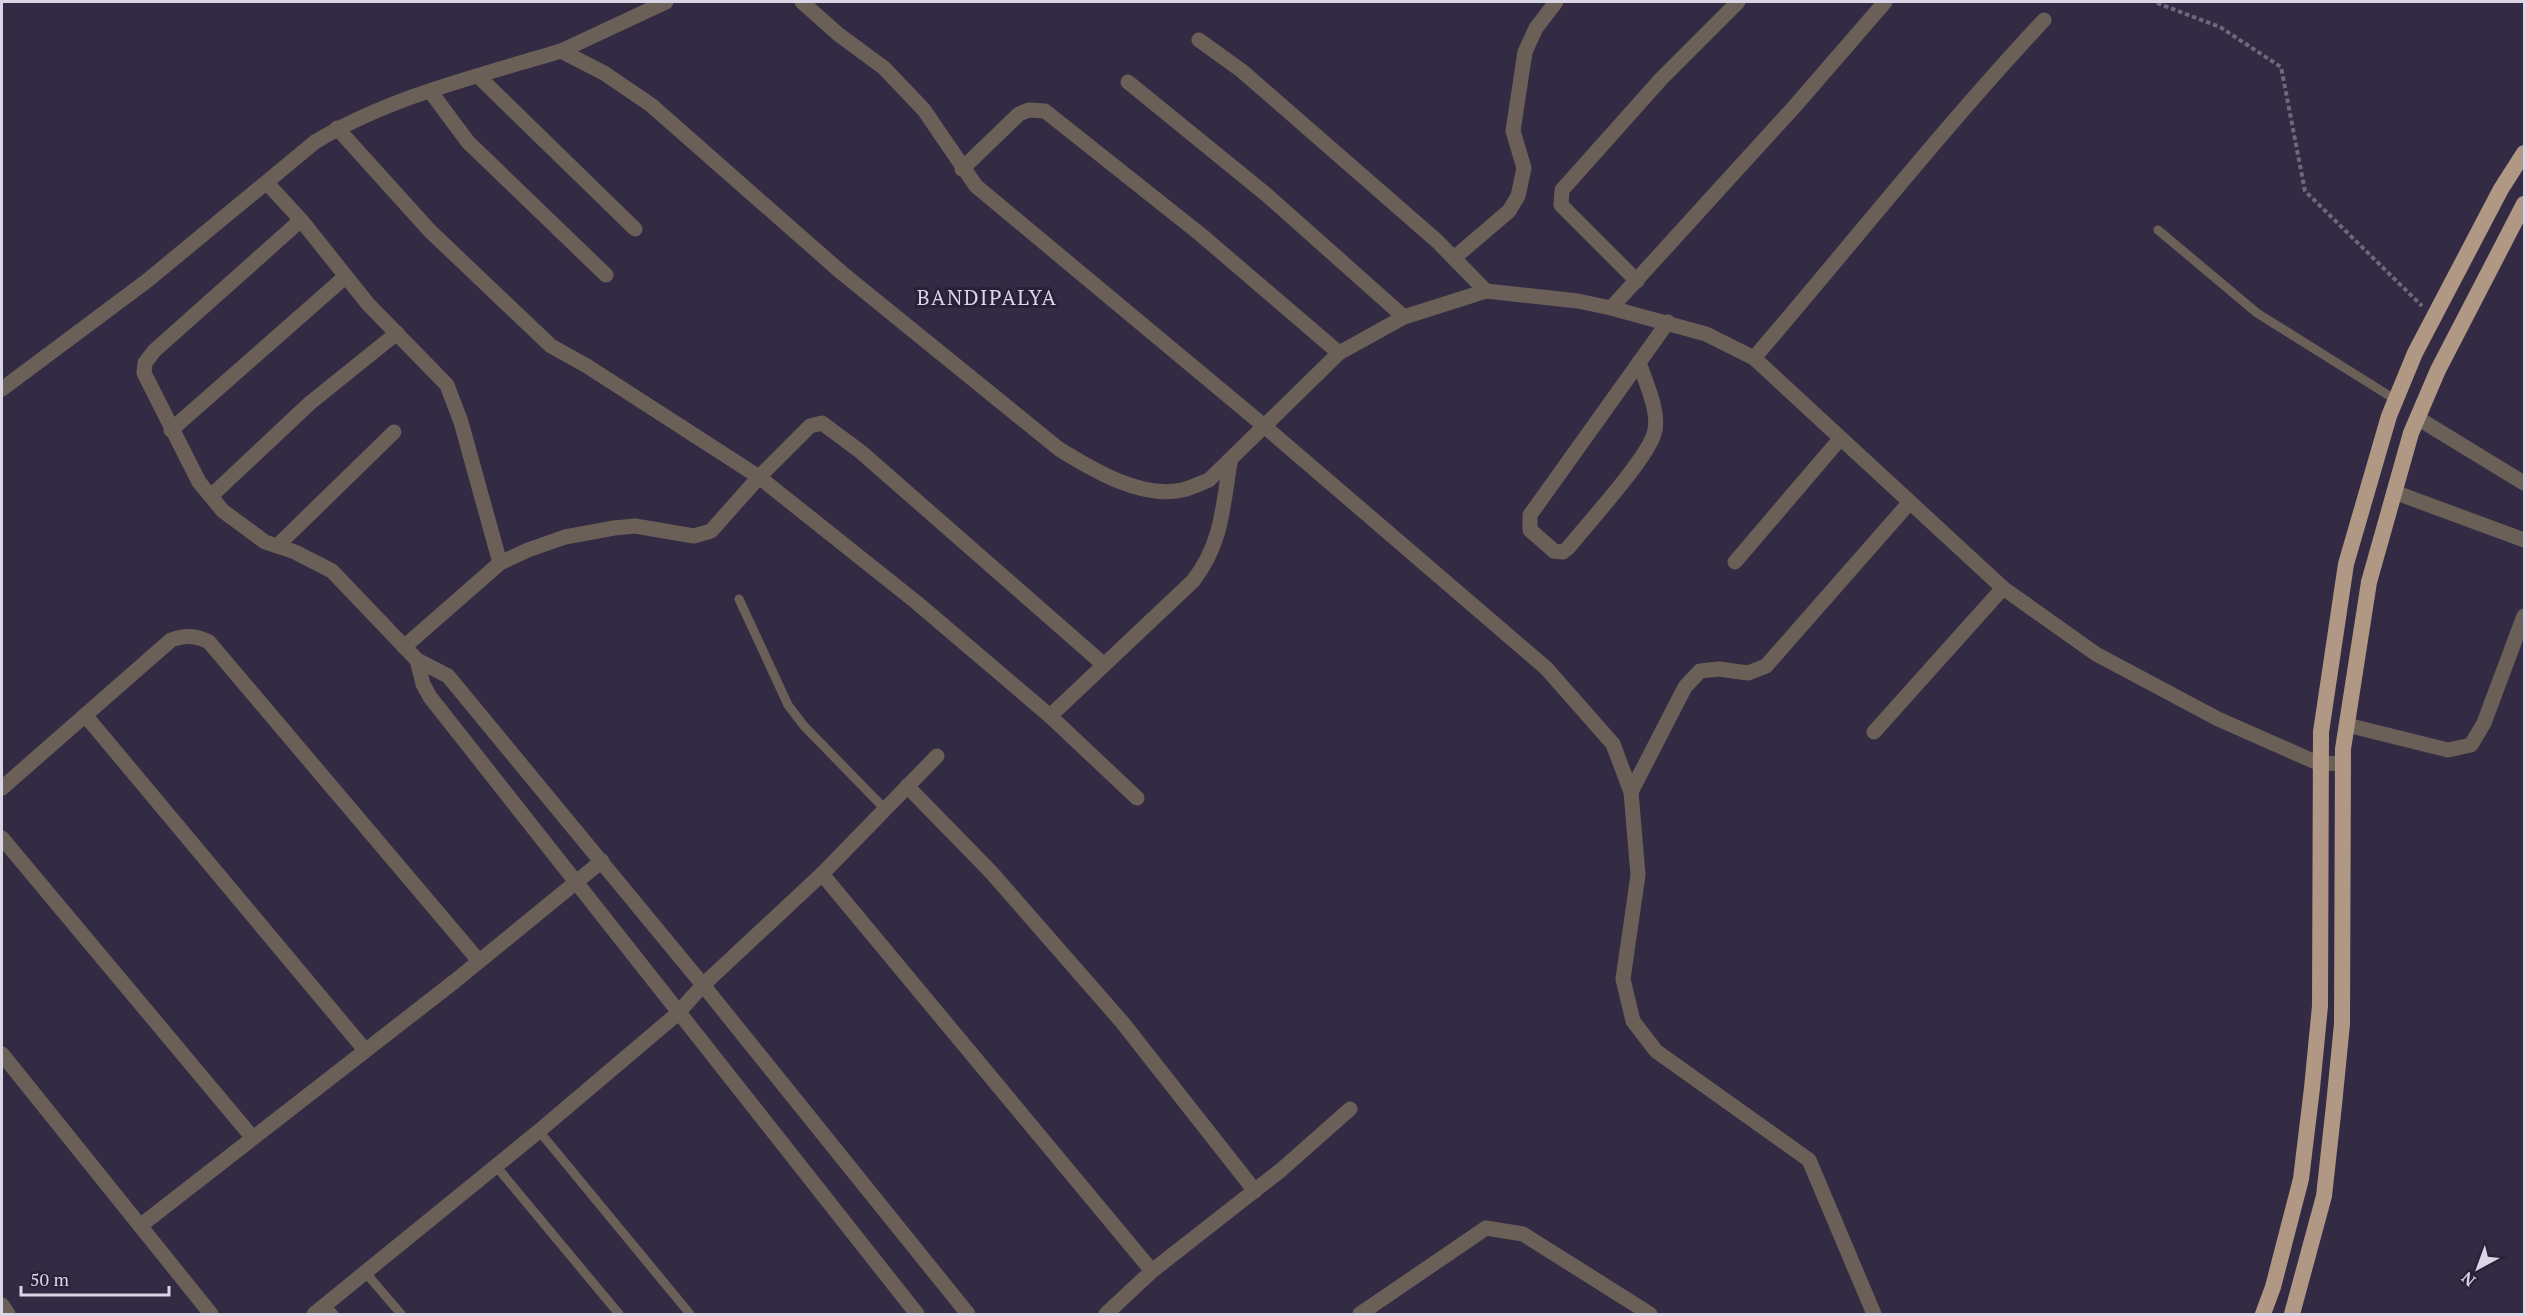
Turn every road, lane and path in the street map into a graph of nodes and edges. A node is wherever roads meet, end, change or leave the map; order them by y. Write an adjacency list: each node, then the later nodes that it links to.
1 (666, 2): 9 (street)
2 (802, 2): 15 (street)
3 (1556, 2): 21 (street)
4 (1738, 2): 24 (street)
5 (1885, 2): 24 (street)
6 (2157, 3): 28 (path)
7 (2044, 20): 32 (street)
8 (1199, 40): 21 (street)
9 (561, 51): 10 (street); 41 (street)
10 (478, 76): 12 (street); 19 (street)
11 (1128, 82): 27 (street)
12 (430, 91): 13 (street); 22 (street)
13 (337, 128): 16 (street); 42 (street)
14 (2524, 153): 28 (highway)
15 (962, 169): 31 (street); 37 (street)
16 (267, 183): 18 (street); 34 (street)
17 (2524, 204): 36 (highway)
18 (302, 220): 23 (street); 38 (street)
19 (635, 229)
20 (2158, 230): 35 (lane)
21 (1454, 258): 25 (street)
22 (606, 275)
23 (345, 277): 30 (street); 38 (street)
24 (1637, 281): 26 (street)
25 (1486, 291): 26 (street); 27 (street)
26 (1611, 308): 29 (street)
27 (1404, 317): 31 (street)
28 (2433, 318): 35 (highway)
29 (1668, 322): 32 (street); 33 (street)
30 (398, 333): 45 (street); 49 (street)
31 (1339, 353): 37 (street)
32 (1754, 358): 40 (street)
33 (1640, 362): 33 (street)
34 (2, 389)
35 (2396, 400): 63 (highway)
36 (2419, 419): 43 (street); 44 (highway)
37 (1263, 425): 41 (street); 66 (street)
38 (171, 430): 45 (street)
39 (394, 432): 48 (street)
40 (1840, 439): 46 (street); 50 (street)
41 (1230, 462): 56 (street)
42 (759, 477): 49 (street); 56 (street); 58 (street)
43 (2524, 483)
44 (2394, 492): 47 (street); 59 (highway)
45 (211, 496): 48 (street)
46 (1910, 502): 51 (street); 66 (street)
47 (2524, 540)
48 (277, 546): 54 (street)
49 (500, 562): 54 (street)
50 (1735, 562)
51 (2003, 588): 60 (street); 63 (street)
52 (739, 599): 68 (lane)
53 (2524, 616): 59 (street)
54 (404, 647): 55 (street)
55 (417, 660): 70 (street); 72 (street)
56 (1102, 664): 58 (street)
57 (85, 715): 65 (street); 73 (street); 76 (street)
58 (1050, 716): 67 (street)
59 (2347, 726): 62 (highway)
60 (1874, 732)
61 (937, 756): 64 (street)
62 (2343, 763): 63 (street); 100 (highway)
63 (2320, 764): 99 (highway)
64 (907, 786): 68 (street); 82 (street)
65 (2, 788)
66 (1631, 792): 98 (street)
67 (1137, 798)
68 (885, 809): 71 (street)
69 (2, 838): 80 (street)
70 (602, 861): 72 (street); 74 (street)
71 (822, 874): 74 (street); 84 (street)
72 (575, 882): 73 (street); 75 (street)
73 (479, 961): 76 (street)
74 (703, 985): 75 (street); 94 (street)
75 (677, 1014): 79 (street); 93 (street)
76 (365, 1050): 80 (street)
77 (2, 1054): 83 (street)
78 (1350, 1109): 82 (street)
79 (539, 1131): 81 (street); 92 (lane)
80 (252, 1137): 83 (street)
81 (496, 1166): 85 (street); 91 (lane)
82 (1256, 1191): 84 (street)
83 (140, 1226): 89 (street)
84 (1152, 1271): 95 (street)
85 (365, 1272): 87 (street); 90 (lane)
86 (2, 1305): 88 (street)
87 (324, 1311)
88 (8, 1314)
89 (211, 1314)
90 (401, 1314)
91 (618, 1314)
92 (690, 1314)
93 (917, 1314)
94 (968, 1314)
95 (1106, 1314)
96 (1360, 1314): 97 (street)
97 (1650, 1314)
98 (1874, 1314)
99 (2263, 1314)
100 (2292, 1314)

